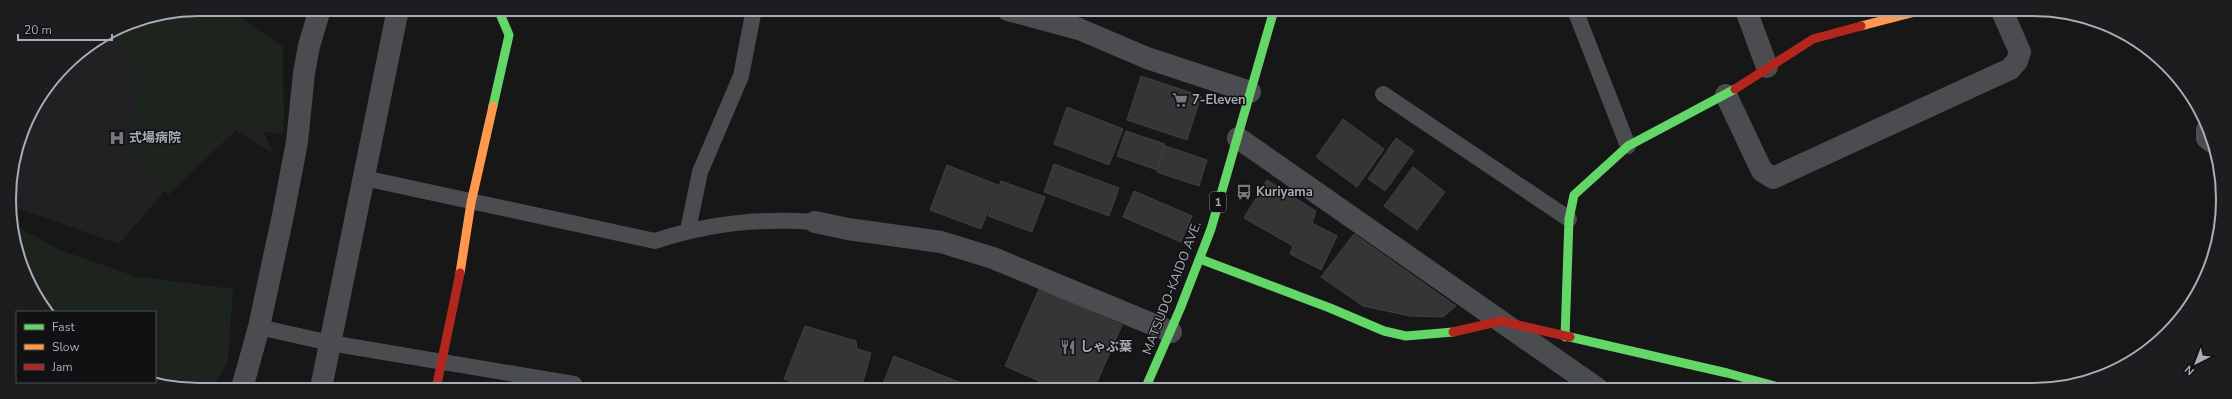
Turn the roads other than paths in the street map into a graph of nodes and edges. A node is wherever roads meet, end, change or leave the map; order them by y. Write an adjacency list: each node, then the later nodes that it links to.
1 (318, 16): 24 (street)
2 (397, 16): 17 (street)
3 (501, 16): 18 (street)
4 (753, 16): 21 (lane)
5 (1030, 16): 12 (street)
6 (1272, 16): 12 (street, MATSUDO-KAIDO AVE. / 1)
7 (1577, 16): 16 (lane)
8 (1748, 16): 11 (street)
9 (1900, 16): 11 (street)
10 (2004, 16): 14 (street)
11 (1767, 67): 14 (street)
12 (1250, 92): 15 (street, MATSUDO-KAIDO AVE. / 1)
13 (1383, 94): 19 (lane)
14 (1726, 95): 16 (street)
15 (1238, 138): 22 (street, MATSUDO-KAIDO AVE. / 1); 23 (street)
16 (1628, 146): 19 (street)
17 (364, 178): 18 (lane); 27 (street)
18 (471, 202): 21 (lane); 28 (street)
19 (1569, 219): 26 (street)
20 (815, 222): 21 (lane); 25 (street)
21 (688, 230)
22 (1200, 259): 23 (street); 25 (street, MATSUDO-KAIDO AVE. / 1)
23 (1501, 321): 26 (street); 34 (street)
24 (259, 327): 27 (lane); 29 (street)
25 (1171, 332): 33 (street, MATSUDO-KAIDO AVE. / 1)
26 (1565, 338): 35 (street)
27 (330, 343): 28 (lane); 30 (street)
28 (442, 364): 31 (street); 32 (lane)
29 (243, 383)
30 (322, 383)
31 (437, 383)
32 (567, 383)
33 (1148, 383)
34 (1589, 383)
35 (1764, 383)

